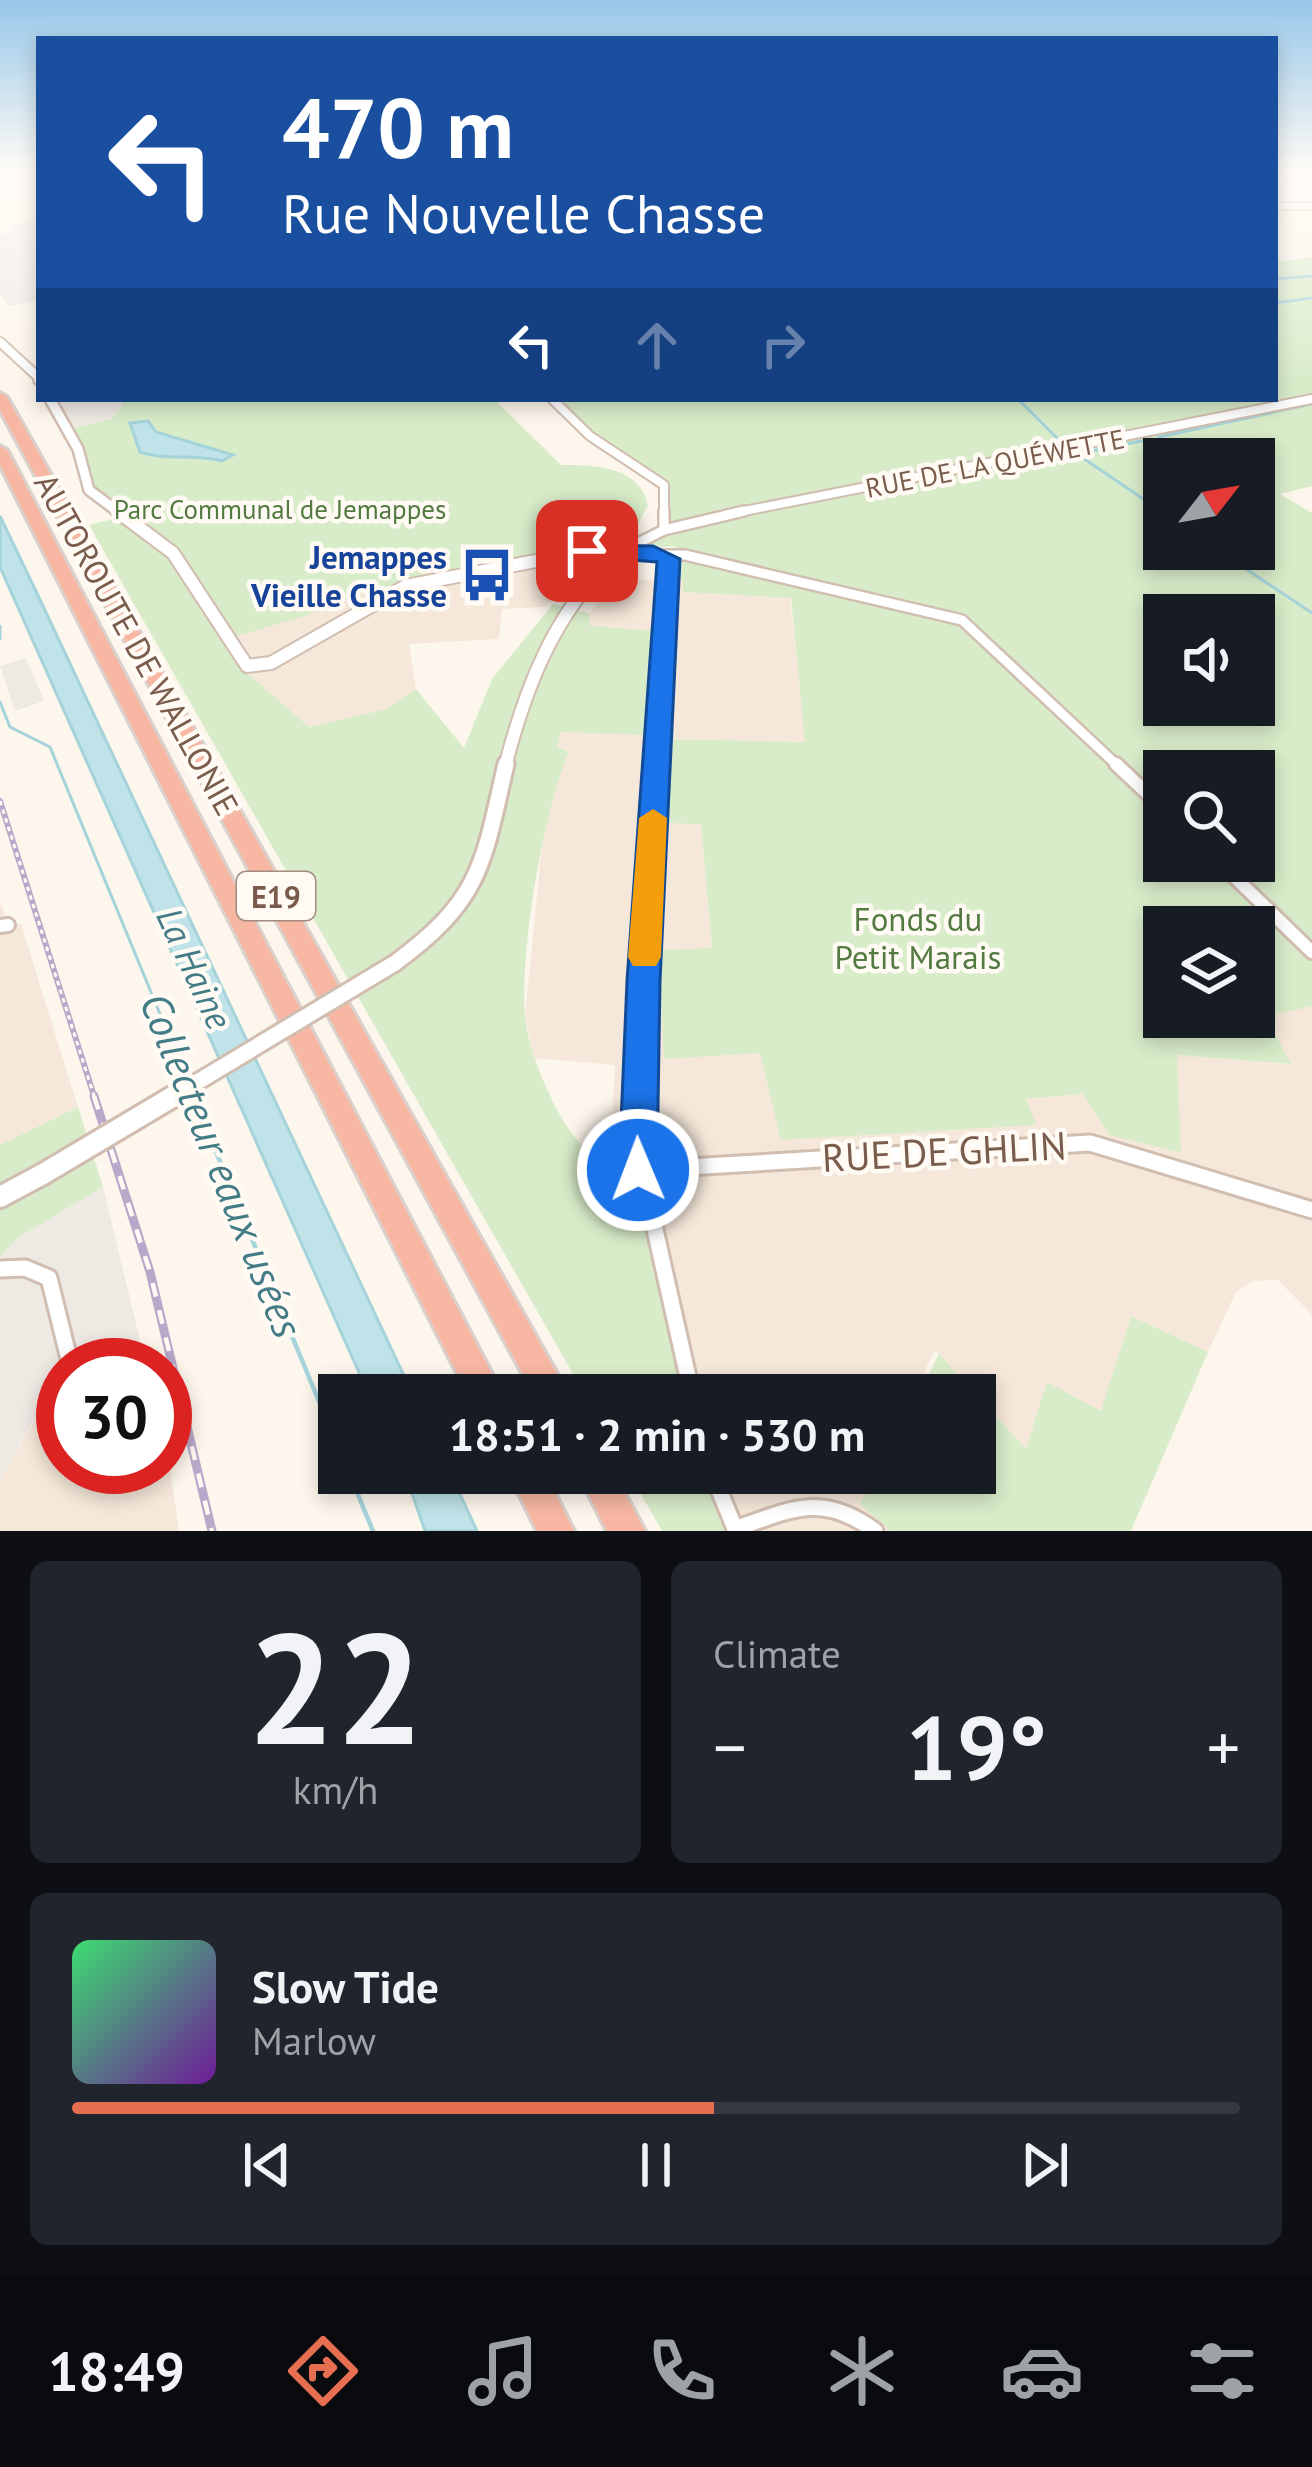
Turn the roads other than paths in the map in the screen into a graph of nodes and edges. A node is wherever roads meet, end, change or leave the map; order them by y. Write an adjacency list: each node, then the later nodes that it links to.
1 (0, 342): 2 (street)
2 (36, 375)
3 (0, 398): 20 (highway, AUTOROUTE DE WALLONIE / E19)
4 (1312, 399): 8 (street, RUE DE LA QUÉWETTE)
5 (52, 402): 9 (street)
6 (554, 402): 8 (street)
7 (0, 450): 19 (highway, AUTOROUTE DE WALLONIE / E19)
8 (664, 530): 9 (street, RUE DE LA QUÉWETTE)
9 (614, 555): 10 (street); 15 (street, bridge)
10 (664, 555): 11 (street); 14 (street)
11 (1143, 789)
12 (1240, 882): 13 (street)
13 (1312, 952)
14 (638, 1170): 16 (street, RUE DE GHLIN); 21 (street)
15 (0, 1197)
16 (1312, 1210)
17 (0, 1269): 18 (street)
18 (64, 1338)
19 (475, 1374)
20 (540, 1374)
21 (687, 1374)
22 (537, 1494): 26 (highway)
23 (607, 1494): 27 (highway)
24 (721, 1494): 25 (street)
25 (736, 1530): 28 (street)
26 (556, 1531)
27 (627, 1531)
28 (875, 1531)

